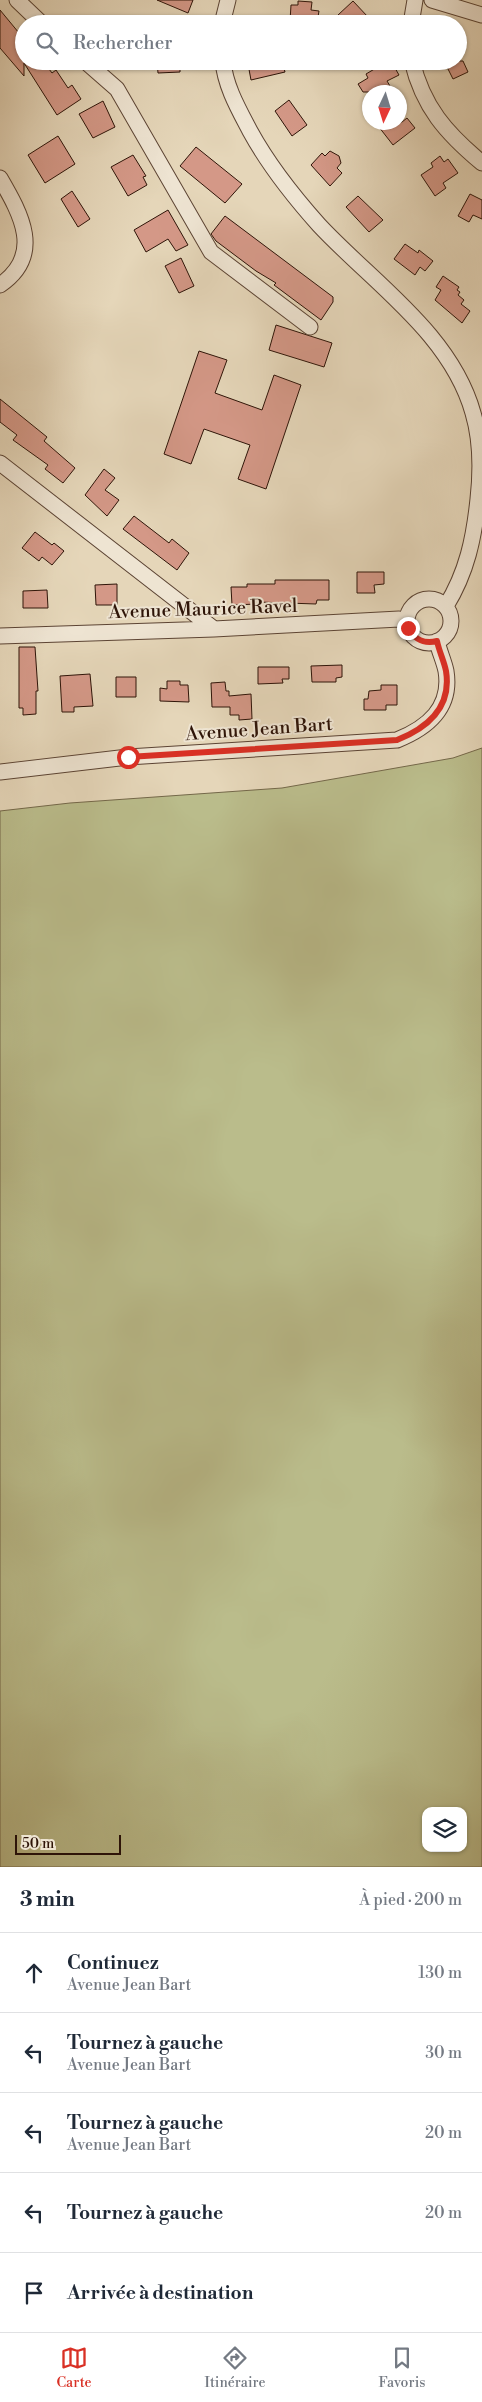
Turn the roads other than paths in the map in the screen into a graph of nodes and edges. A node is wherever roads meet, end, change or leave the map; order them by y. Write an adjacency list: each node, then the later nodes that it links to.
1 (17, 0): 5 (street)
2 (228, 0): 6 (street)
3 (416, 0): 7 (street)
4 (432, 0): 8 (street)
5 (33, 15)
6 (224, 15)
7 (413, 15)
8 (482, 15)
9 (95, 70): 15 (street)
10 (224, 70): 17 (street)
11 (414, 70): 12 (street)
12 (482, 163)
13 (0, 178): 14 (street)
14 (0, 286)
15 (310, 327)
16 (0, 463): 19 (street)
17 (446, 606): 18 (street); 21 (street)
18 (407, 621): 19 (street, Avenue Maurice Ravel); 21 (street)
19 (214, 629): 20 (street, Avenue Maurice Ravel)
20 (0, 636)
21 (437, 641): 22 (street, Avenue Jean Bart)
22 (0, 772)

